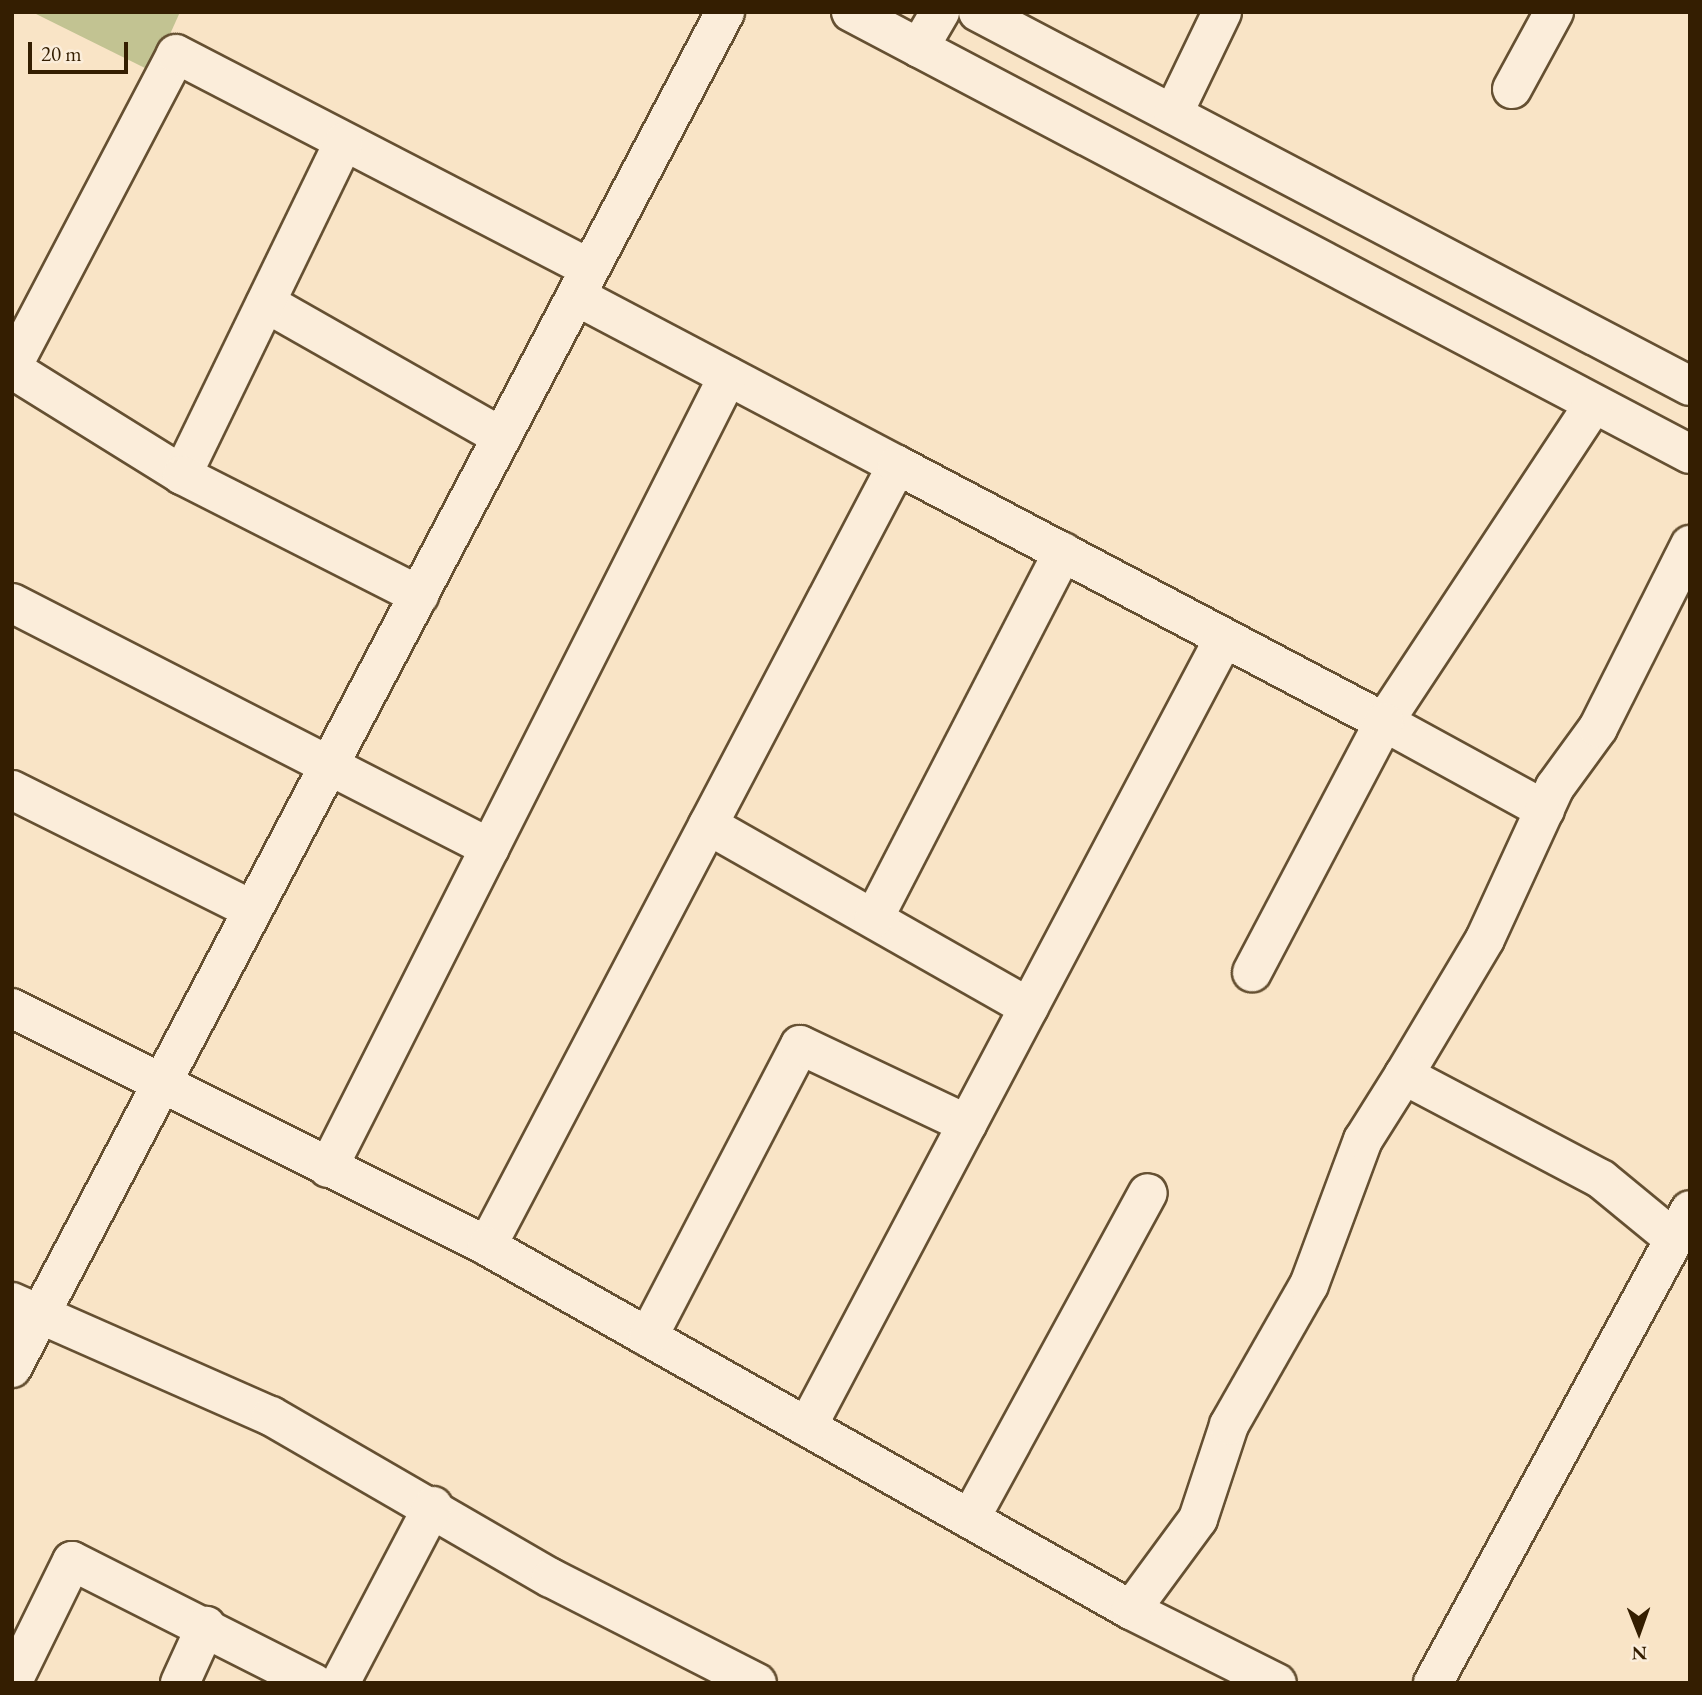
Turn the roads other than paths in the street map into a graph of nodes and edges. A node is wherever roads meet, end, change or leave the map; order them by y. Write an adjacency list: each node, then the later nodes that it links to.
1 (725, 12): 11 (street)
2 (851, 12): 7 (street)
3 (940, 12): 7 (street)
4 (978, 12): 9 (street)
5 (1222, 12): 9 (street)
6 (1553, 12): 8 (street)
7 (919, 48): 16 (street)
8 (1511, 89)
9 (1173, 114): 15 (street)
10 (344, 142): 11 (street); 12 (street); 13 (street)
11 (583, 283): 14 (street); 17 (street)
12 (266, 303): 17 (street); 20 (street)
13 (12, 368): 20 (street)
14 (728, 376): 19 (street); 31 (street)
15 (1690, 386)
16 (1594, 404): 18 (street); 26 (street)
17 (502, 436): 23 (street)
18 (1690, 454)
19 (897, 465): 22 (street); 30 (street)
20 (182, 475): 23 (street)
21 (1690, 545): 29 (street)
22 (1063, 552): 25 (street); 33 (street)
23 (419, 595): 27 (street)
24 (12, 603): 27 (street)
25 (1224, 638): 26 (street); 35 (street)
26 (1384, 722): 29 (street); 34 (street)
27 (328, 768): 31 (street); 32 (street)
28 (12, 790): 32 (street)
29 (1545, 810): 37 (street)
30 (708, 825): 33 (street); 43 (street)
31 (490, 848): 40 (street)
32 (253, 910): 38 (street)
33 (874, 918): 35 (street)
34 (1252, 972)
35 (1029, 1007): 39 (street)
36 (12, 1008): 38 (street)
37 (1404, 1074): 42 (street); 50 (street)
38 (161, 1086): 40 (street); 44 (street)
39 (967, 1124): 45 (street); 47 (street)
40 (328, 1168): 43 (street)
41 (1149, 1193): 49 (street)
42 (1682, 1225): 58 (street)
43 (487, 1246): 45 (street)
44 (26, 1309): 46 (street); 48 (street)
45 (648, 1337): 47 (street)
46 (12, 1368)
47 (807, 1427): 49 (street)
48 (433, 1506): 55 (street); 56 (street)
49 (970, 1519): 50 (street)
50 (1131, 1610): 57 (street)
51 (206, 1626): 52 (street); 53 (street); 54 (street)
52 (12, 1683)
53 (180, 1683)
54 (314, 1683)
55 (340, 1683)
56 (757, 1683)
57 (1277, 1683)
58 (1433, 1683)

